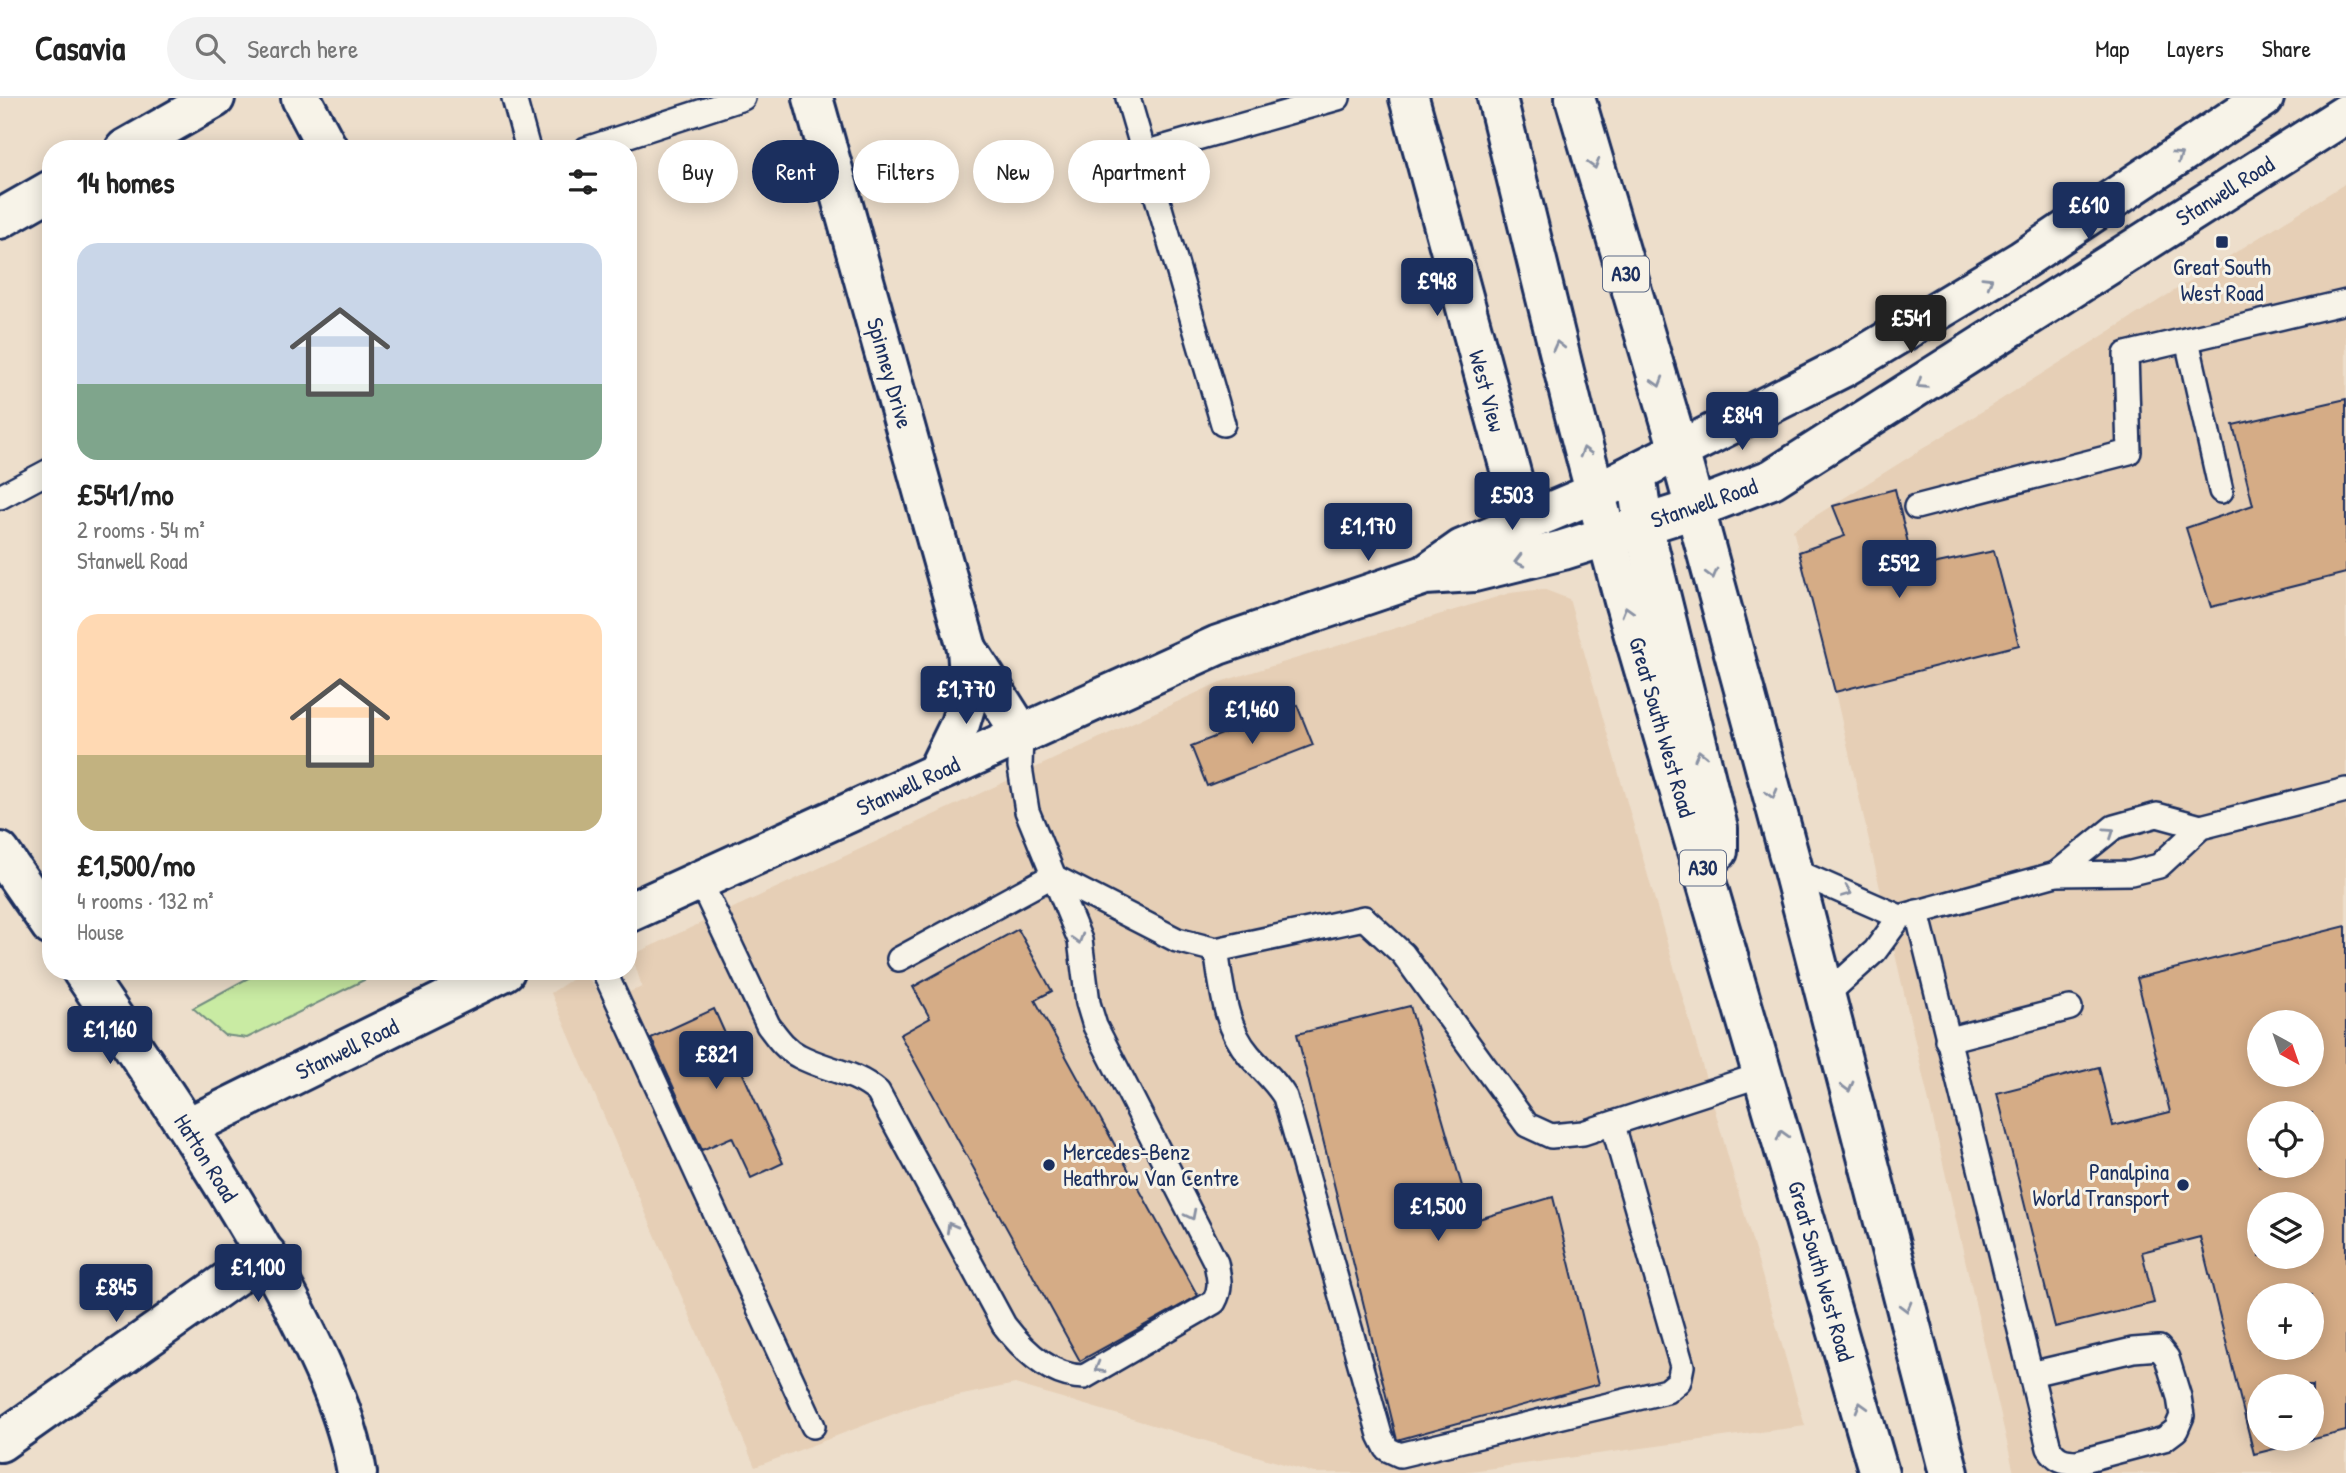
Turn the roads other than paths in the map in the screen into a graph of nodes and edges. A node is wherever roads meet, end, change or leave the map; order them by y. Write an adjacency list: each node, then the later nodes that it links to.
1 (215, 98): 13 (main road)
2 (301, 98): 14 (main road)
3 (514, 98): 15 (lane)
4 (743, 98): 16 (lane)
5 (813, 98): 36 (main road, Spinney Drive)
6 (1128, 98): 17 (lane)
7 (1338, 98): 18 (lane)
8 (1409, 98): 33 (main road, West View)
9 (1497, 98): 29 (main road, Great South West Road / A30, one-way to 9)
10 (1575, 98): 25 (main road, A30, one-way to 25)
11 (2264, 98): 25 (main road, Stanwell Road, one-way to 11)
12 (2346, 114): 32 (main road, Stanwell Road, one-way to 32)
13 (141, 140)
14 (323, 140)
15 (526, 140)
16 (614, 140)
17 (1140, 140)
18 (1190, 140)
19 (42, 195): 21 (main road)
20 (1159, 203): 24 (lane)
21 (0, 219)
22 (2346, 302): 23 (lane)
23 (2187, 340): 28 (lane); 31 (lane)
24 (1223, 424)
25 (1679, 450): 26 (main road, Stanwell Road); 32 (main road, A30)
26 (1636, 472): 29 (main road, Stanwell Road); 34 (main road)
27 (42, 475): 30 (lane)
28 (2221, 491)
29 (1597, 492): 33 (main road, Stanwell Road); 34 (main road, Great South West Road / A30)
30 (0, 497)
31 (1916, 506)
32 (1694, 509): 34 (main road, Stanwell Road); 42 (main road, A30, one-way to 42)
33 (1524, 522): 35 (main road, Stanwell Road)
34 (1625, 530): 35 (main road, Stanwell Road, one-way to 35); 57 (main road, Great South West Road / A30, one-way to 34)
35 (1425, 575): 37 (main road, Stanwell Road)
36 (967, 648): 37 (main road, Spinney Drive); 38 (main road, Spinney Drive)
37 (1021, 733): 38 (main road, Stanwell Road); 44 (lane)
38 (936, 773): 45 (main road, Stanwell Road)
39 (2346, 789): 40 (lane)
40 (2201, 827): 43 (lane); 43 (lane, one-way to 40)
41 (0, 852): 47 (main road)
42 (1793, 870): 48 (lane, one-way to 48); 54 (main road, A30)
43 (2056, 874): 48 (lane)
44 (1052, 876): 45 (lane, one-way to 45); 49 (lane); 50 (lane)
45 (700, 880): 46 (main road, Stanwell Road)
46 (637, 909)
47 (42, 913)
48 (1908, 914): 54 (lane); 56 (lane)
49 (1216, 950): 58 (lane); 58 (lane)
50 (899, 959)
51 (88, 980): 59 (main road, Hatton Road)
52 (487, 980): 59 (main road, Stanwell Road)
53 (608, 980): 62 (lane)
54 (1825, 996): 66 (main road, A30, one-way to 66)
55 (2070, 1008): 56 (lane)
56 (1947, 1040): 61 (lane)
57 (1764, 1074): 58 (lane); 65 (main road, Great South West Road / A30, one-way to 57)
58 (1613, 1125)
59 (188, 1127): 60 (main road, Hatton Road)
60 (265, 1254): 63 (main road); 64 (main road, Hatton Road)
61 (2031, 1374): 61 (lane)
62 (813, 1426)
63 (0, 1441)
64 (357, 1473)
65 (1879, 1473)
66 (1949, 1473)

